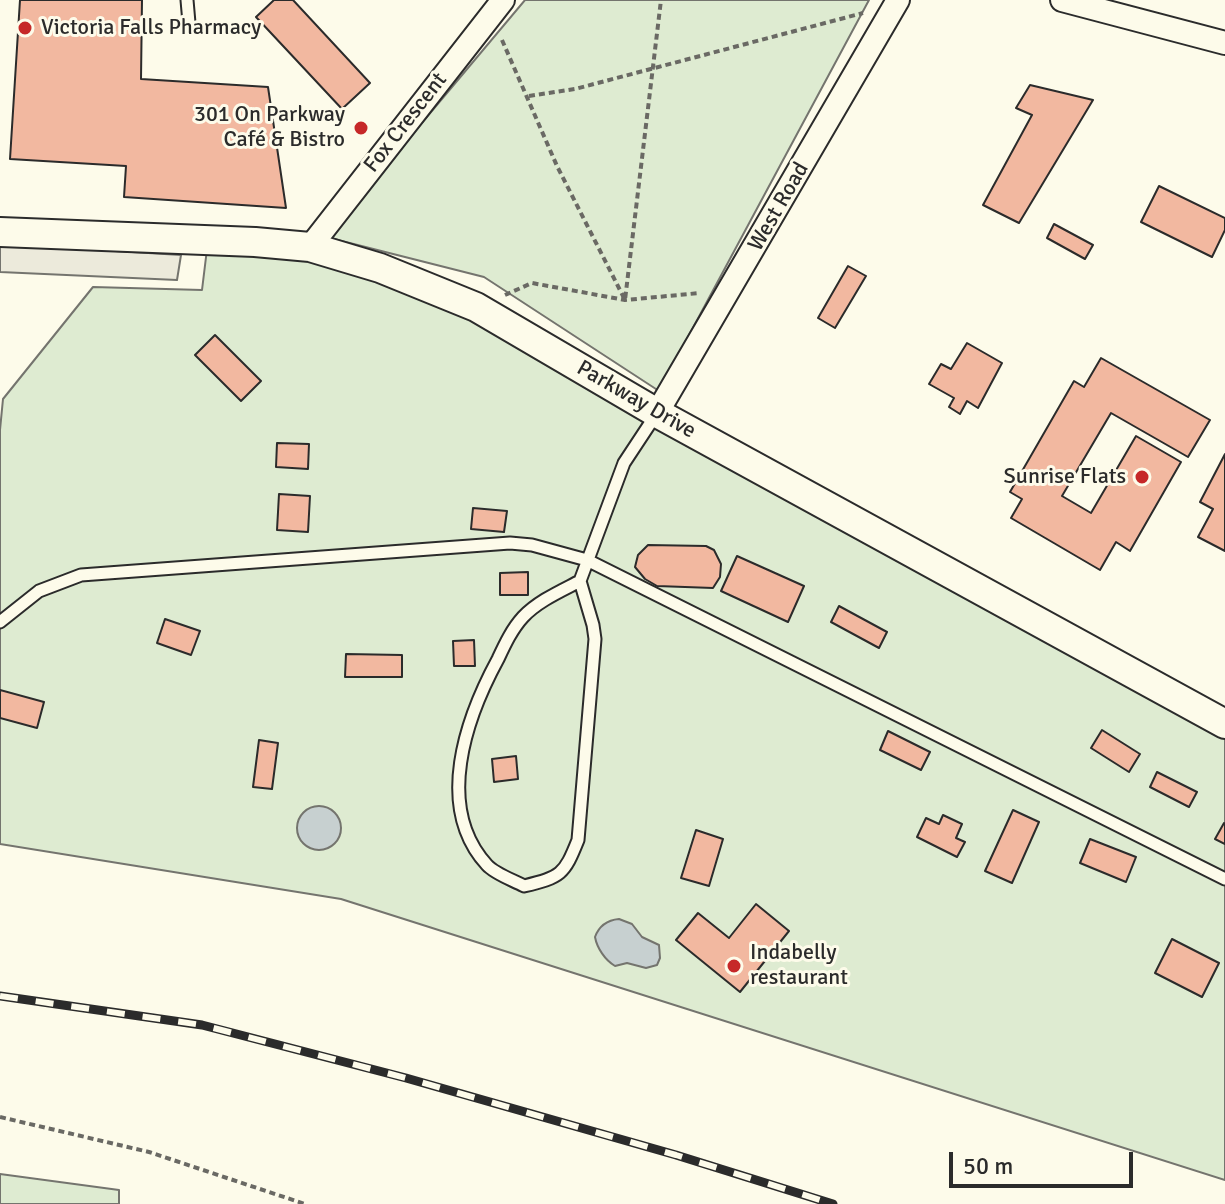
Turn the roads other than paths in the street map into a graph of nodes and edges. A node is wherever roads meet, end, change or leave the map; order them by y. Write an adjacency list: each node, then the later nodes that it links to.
1 (187, 0): 5 (lane)
2 (1062, 0): 6 (street)
3 (897, 2): 9 (street, West Road)
4 (497, 7): 8 (street, Fox Crescent)
5 (189, 23)
6 (1225, 43)
7 (0, 232): 8 (street, Parkway Drive)
8 (310, 247): 9 (street, Parkway Drive)
9 (657, 413): 10 (lane); 13 (street, Parkway Drive)
10 (587, 560): 11 (lane); 12 (lane); 14 (lane)
11 (580, 581): 11 (lane)
12 (0, 622)
13 (1225, 724)
14 (1225, 879)

